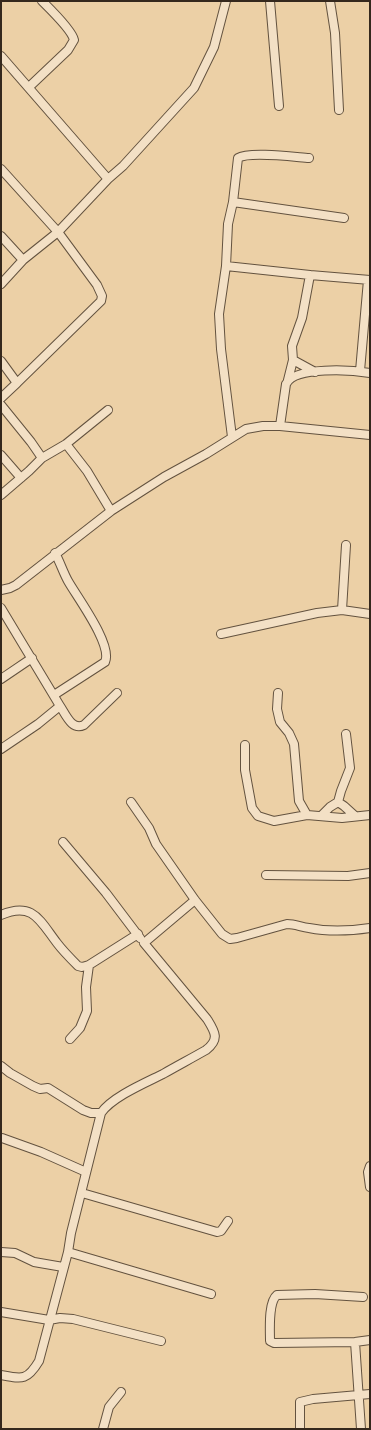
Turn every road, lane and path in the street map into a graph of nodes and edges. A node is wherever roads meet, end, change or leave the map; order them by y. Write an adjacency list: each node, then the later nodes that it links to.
1 (42, 1): 6 (street)
2 (226, 1): 11 (street)
3 (270, 1): 7 (street)
4 (330, 1): 8 (street)
5 (1, 56): 6 (street)
6 (29, 87): 11 (street)
7 (279, 106)
8 (339, 110)
9 (309, 158): 12 (street)
10 (1, 169): 14 (street)
11 (108, 179): 14 (street)
12 (233, 202): 13 (street); 17 (street)
13 (344, 218)
14 (58, 232): 16 (street); 27 (street)
15 (1, 236): 16 (street)
16 (23, 260): 20 (street)
17 (226, 266): 18 (street); 33 (street)
18 (310, 275): 19 (street); 21 (street)
19 (369, 280): 23 (street)
20 (1, 284)
21 (293, 360): 24 (street); 26 (street)
22 (1, 361): 27 (street)
23 (360, 371): 24 (street); 25 (street)
24 (315, 372): 26 (street)
25 (370, 373)
26 (288, 380): 31 (street)
27 (17, 384): 28 (street)
28 (1, 398)
29 (1, 405): 36 (street)
30 (108, 410): 34 (street)
31 (280, 426): 32 (street); 33 (street)
32 (370, 435)
33 (232, 437): 39 (street)
34 (66, 444): 36 (street); 39 (street)
35 (1, 455): 37 (street)
36 (42, 458): 37 (street)
37 (21, 478): 38 (street)
38 (1, 495)
39 (111, 511): 41 (street)
40 (346, 545): 44 (street)
41 (55, 553): 42 (street); 51 (street)
42 (1, 590)
43 (1, 608): 47 (street)
44 (342, 610): 45 (street); 46 (street)
45 (370, 614)
46 (221, 634)
47 (32, 658): 48 (street); 51 (street)
48 (1, 679)
49 (117, 693): 52 (street)
50 (278, 693): 58 (street)
51 (54, 695): 52 (street)
52 (60, 706): 55 (street)
53 (346, 734): 57 (street)
54 (245, 745): 58 (street)
55 (1, 749)
56 (131, 802): 65 (street)
57 (338, 802): 60 (street); 61 (street)
58 (307, 815): 60 (street)
59 (370, 815): 61 (street)
60 (321, 816): 61 (street)
61 (355, 816)
62 (63, 842): 68 (street)
63 (370, 873): 64 (street)
64 (266, 875)
65 (195, 900): 67 (street); 69 (street)
66 (1, 915): 70 (street)
67 (370, 928)
68 (138, 934): 69 (street); 70 (street)
69 (144, 943): 73 (street)
70 (89, 965): 71 (street)
71 (70, 1039)
72 (1, 1066): 73 (street)
73 (101, 1113): 76 (street)
74 (1, 1139): 76 (street)
75 (370, 1166): 77 (street)
76 (86, 1172): 78 (street)
77 (370, 1187)
78 (82, 1193): 79 (street); 81 (street)
79 (228, 1221)
80 (1, 1252): 82 (street)
81 (68, 1252): 82 (street); 83 (street)
82 (63, 1267): 86 (street)
83 (211, 1294)
84 (363, 1296): 89 (street)
85 (1, 1312): 86 (street)
86 (49, 1320): 88 (street); 90 (street)
87 (370, 1340): 89 (street)
88 (161, 1341)
89 (355, 1342): 93 (street)
90 (1, 1376)
91 (121, 1392): 94 (street)
92 (370, 1394): 93 (street)
93 (360, 1396): 95 (street); 96 (street)
94 (104, 1429)
95 (300, 1429)
96 (361, 1429)

